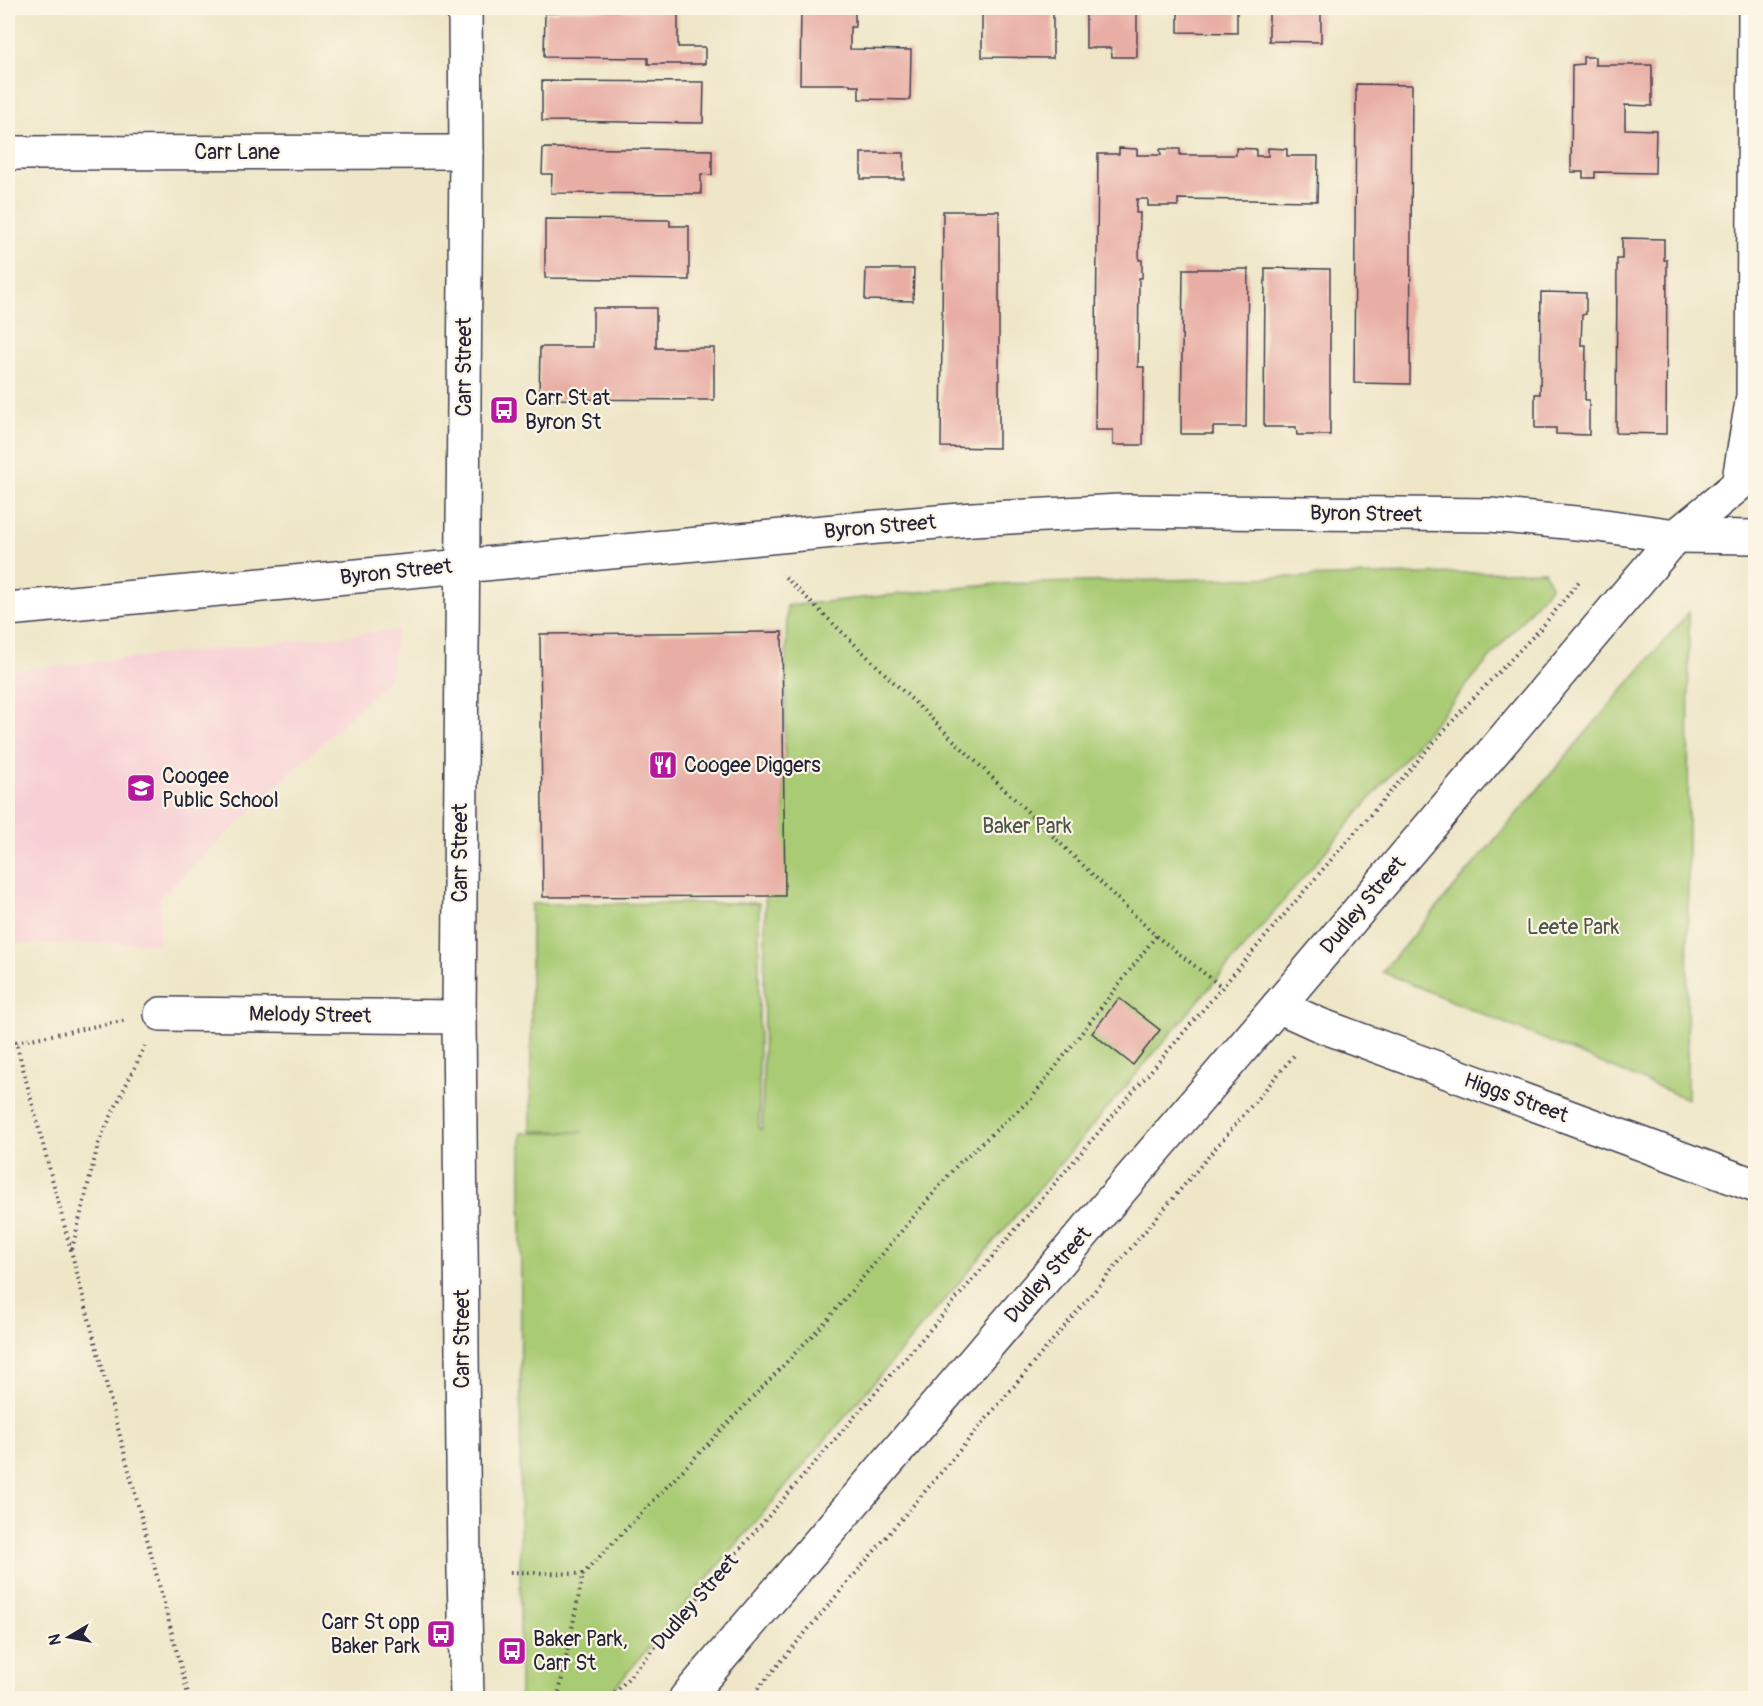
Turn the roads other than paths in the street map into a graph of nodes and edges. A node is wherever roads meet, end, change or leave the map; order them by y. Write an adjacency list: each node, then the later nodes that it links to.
1 (465, 8): 3 (street, Carr Street)
2 (1755, 8): 5 (street, Dudley Street)
3 (466, 152): 4 (street, Carr Lane); 7 (street, Carr Street)
4 (8, 153)
5 (1677, 536): 6 (street, Byron Street); 7 (street, Byron Street); 9 (street, Dudley Street)
6 (1755, 537)
7 (461, 565): 8 (street, Byron Street); 11 (street, Carr Street)
8 (8, 609)
9 (1278, 1006): 12 (street, Higgs Street); 14 (street, Dudley Street)
10 (161, 1014): 11 (street, Melody Street)
11 (459, 1017): 13 (street, Carr Street)
12 (1755, 1186)
13 (467, 1698)
14 (686, 1698)

